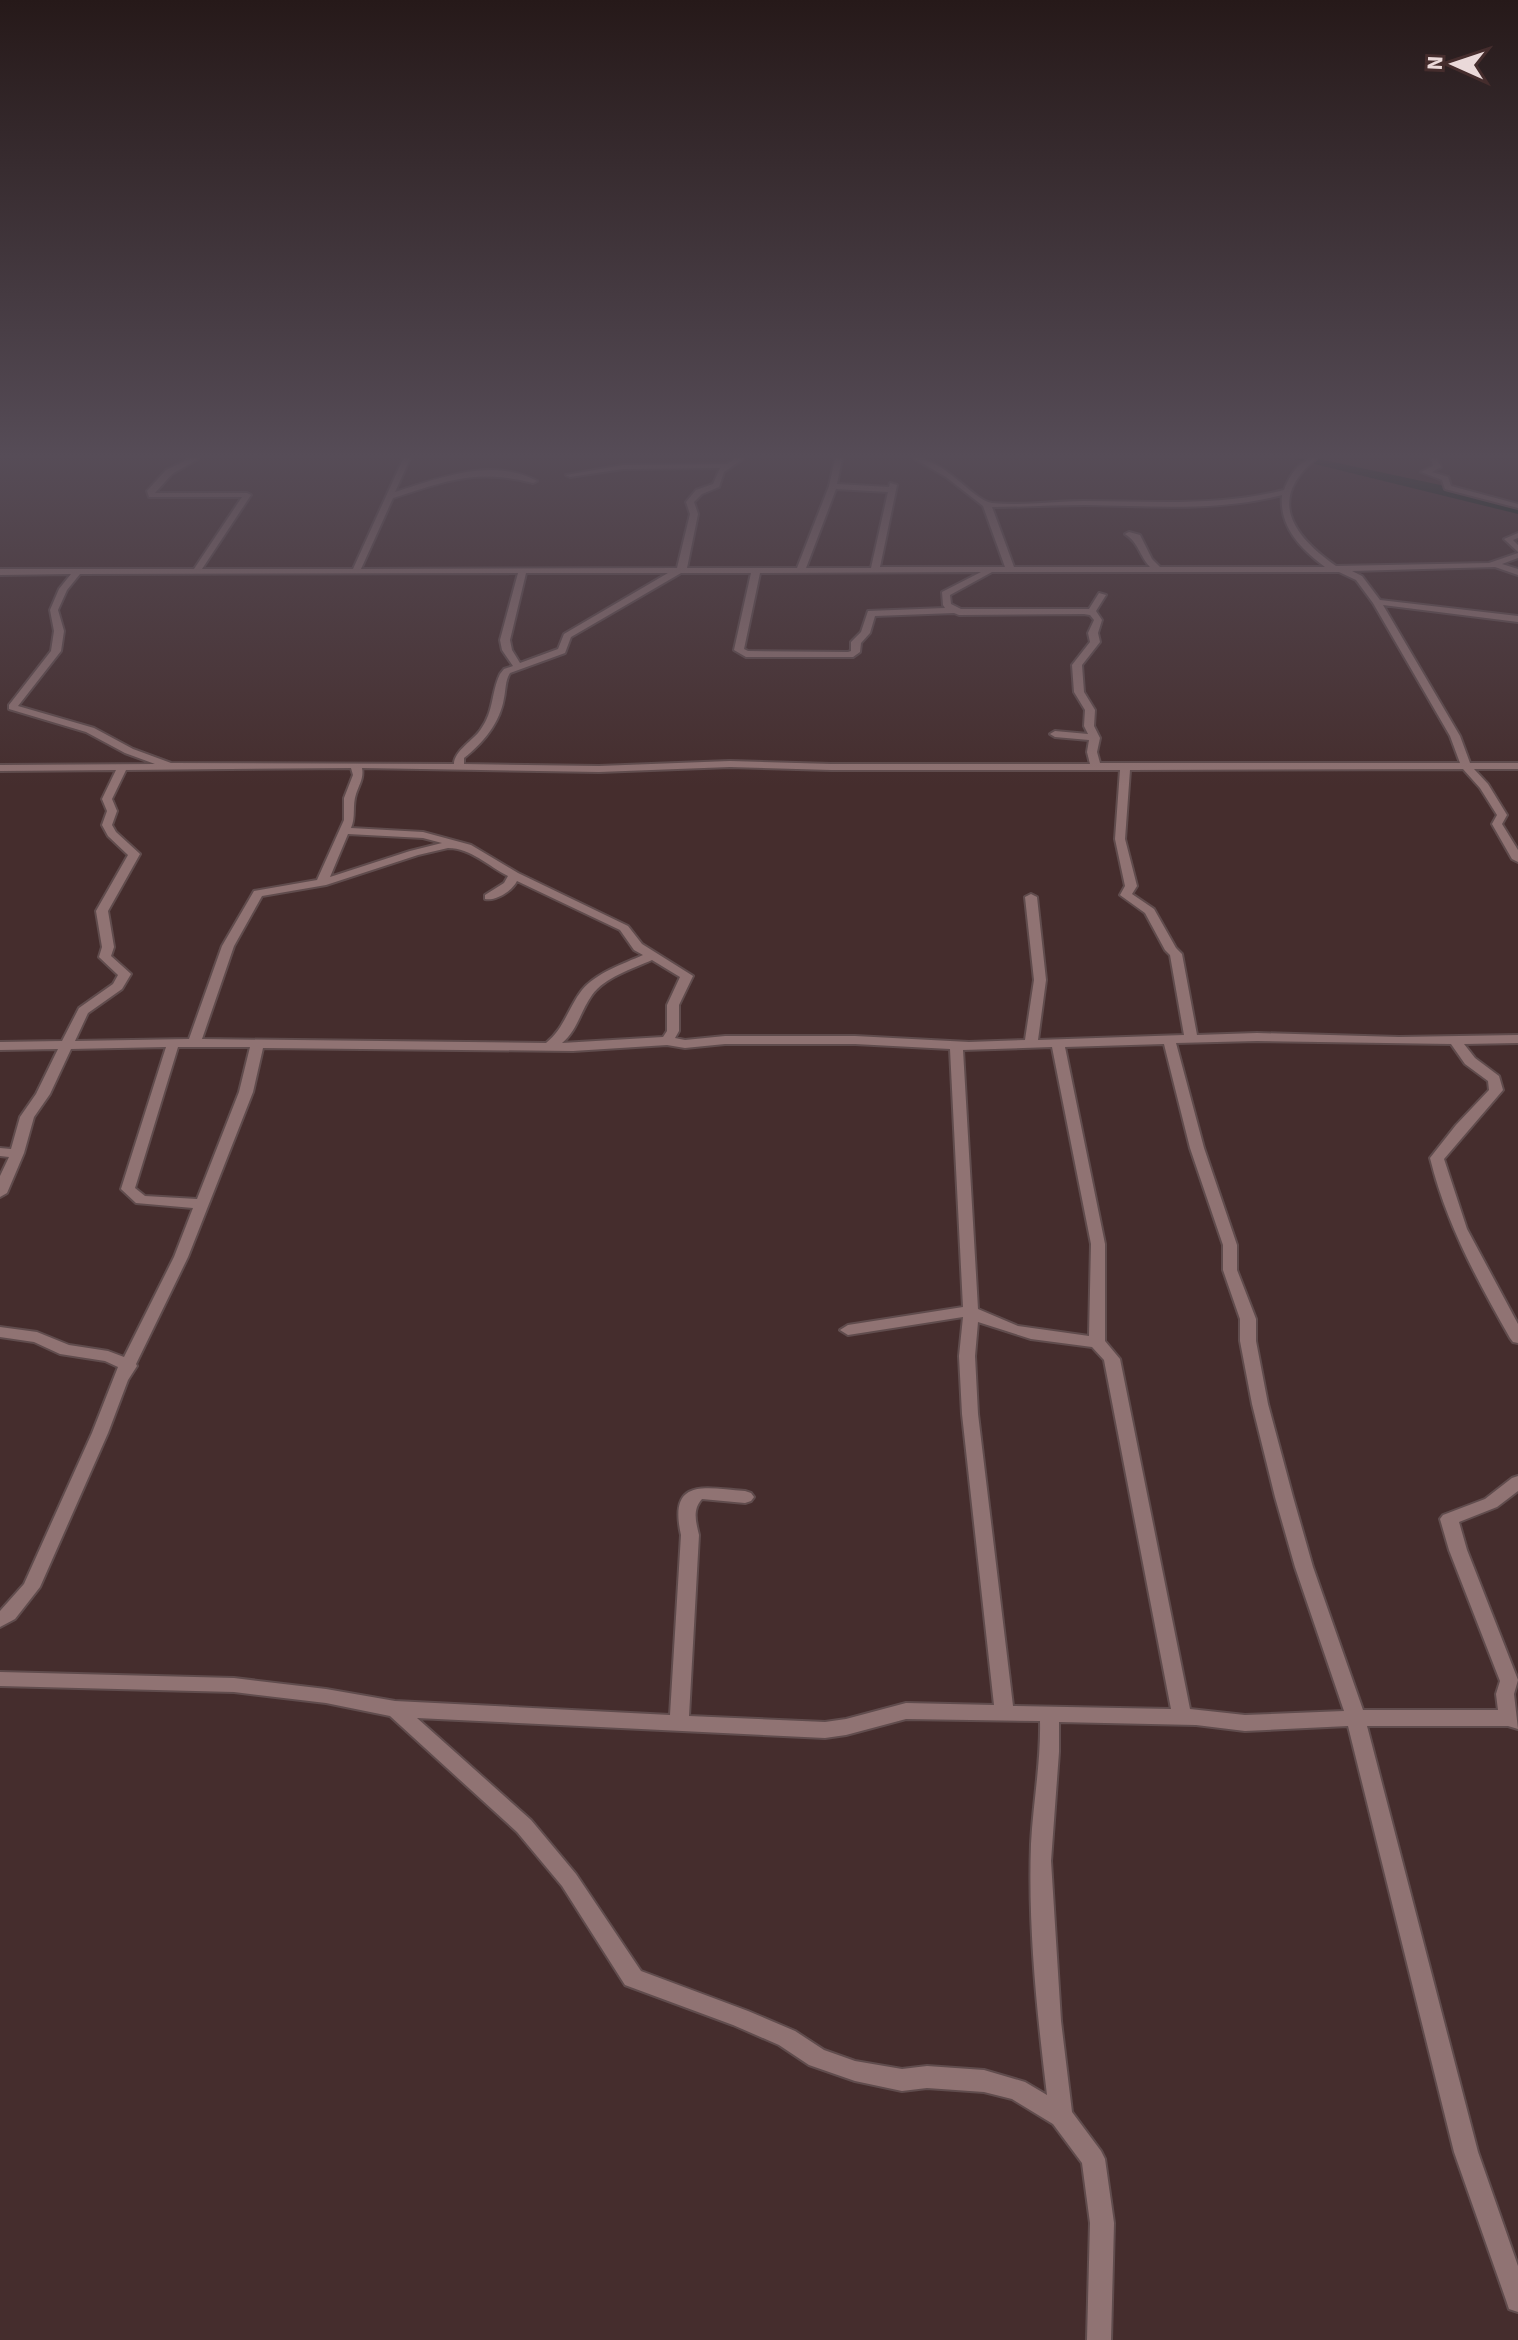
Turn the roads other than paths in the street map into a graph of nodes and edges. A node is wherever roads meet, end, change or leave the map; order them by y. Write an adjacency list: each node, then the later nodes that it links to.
1 (199, 568): 18 (street)
2 (357, 568): 13 (street)
3 (667, 568): 9 (street)
4 (683, 568): 24 (street)
5 (690, 568): 10 (street)
6 (1370, 568): 8 (street)
7 (801, 569): 10 (street); 11 (street)
8 (1338, 569): 12 (street); 20 (street)
9 (523, 570): 13 (street); 24 (street)
10 (756, 570): 21 (street)
11 (875, 570): 14 (street)
12 (1158, 570): 15 (street)
13 (356, 571): 18 (street)
14 (990, 571): 15 (street); 21 (street)
15 (1011, 571)
16 (0, 572): 17 (street)
17 (77, 572): 18 (street); 28 (street)
18 (196, 572)
19 (1102, 595): 22 (street)
20 (1377, 602): 23 (street); 32 (street)
21 (953, 610): 22 (street)
22 (1091, 613): 26 (street)
23 (1518, 619)
24 (517, 665): 29 (street)
25 (1055, 734): 26 (street)
26 (1095, 738): 30 (street)
27 (356, 765): 28 (street); 29 (street); 36 (street)
28 (174, 766): 35 (street)
29 (459, 766): 30 (street)
30 (1096, 766): 31 (street)
31 (1125, 766): 32 (street); 44 (street)
32 (1466, 766): 33 (street); 38 (street)
33 (1518, 766)
34 (0, 768): 35 (street)
35 (122, 768): 55 (street)
36 (345, 831): 37 (street); 40 (street)
37 (456, 844): 39 (street); 40 (street)
38 (1518, 859)
39 (514, 875): 41 (street); 43 (street)
40 (322, 883): 49 (street)
41 (489, 897)
42 (1031, 897): 50 (street)
43 (651, 956): 48 (street); 57 (street)
44 (1191, 1039): 46 (street); 47 (street)
45 (1518, 1039): 47 (street)
46 (1169, 1040): 51 (street); 76 (street)
47 (1455, 1040): 65 (street)
48 (667, 1041): 53 (street); 57 (street)
49 (194, 1043): 52 (street); 56 (street)
50 (1031, 1043): 51 (street); 53 (street)
51 (1058, 1043): 66 (street)
52 (173, 1044): 55 (street); 61 (street)
53 (956, 1045): 62 (street)
54 (0, 1046): 55 (street)
55 (66, 1046): 59 (street)
56 (257, 1046): 57 (street); 61 (street)
57 (550, 1046)
58 (0, 1152): 59 (street)
59 (17, 1153): 60 (street)
60 (0, 1193)
61 (200, 1204): 67 (street)
62 (970, 1311): 63 (street); 66 (street); 73 (street)
63 (848, 1330)
64 (0, 1332): 67 (street)
65 (1518, 1338)
66 (1097, 1342): 75 (street)
67 (129, 1366): 70 (street)
68 (1518, 1482): 77 (street)
69 (745, 1497): 78 (street)
70 (0, 1620)
71 (0, 1679): 72 (street)
72 (395, 1709): 78 (street); 79 (street)
73 (1004, 1714): 74 (street); 78 (street)
74 (1049, 1716): 75 (street); 79 (street)
75 (1182, 1717): 76 (street)
76 (1356, 1718): 77 (street); 80 (street)
77 (1513, 1719)
78 (679, 1723)
79 (1061, 2116): 81 (street)
80 (1518, 2300)
81 (1099, 2340)

